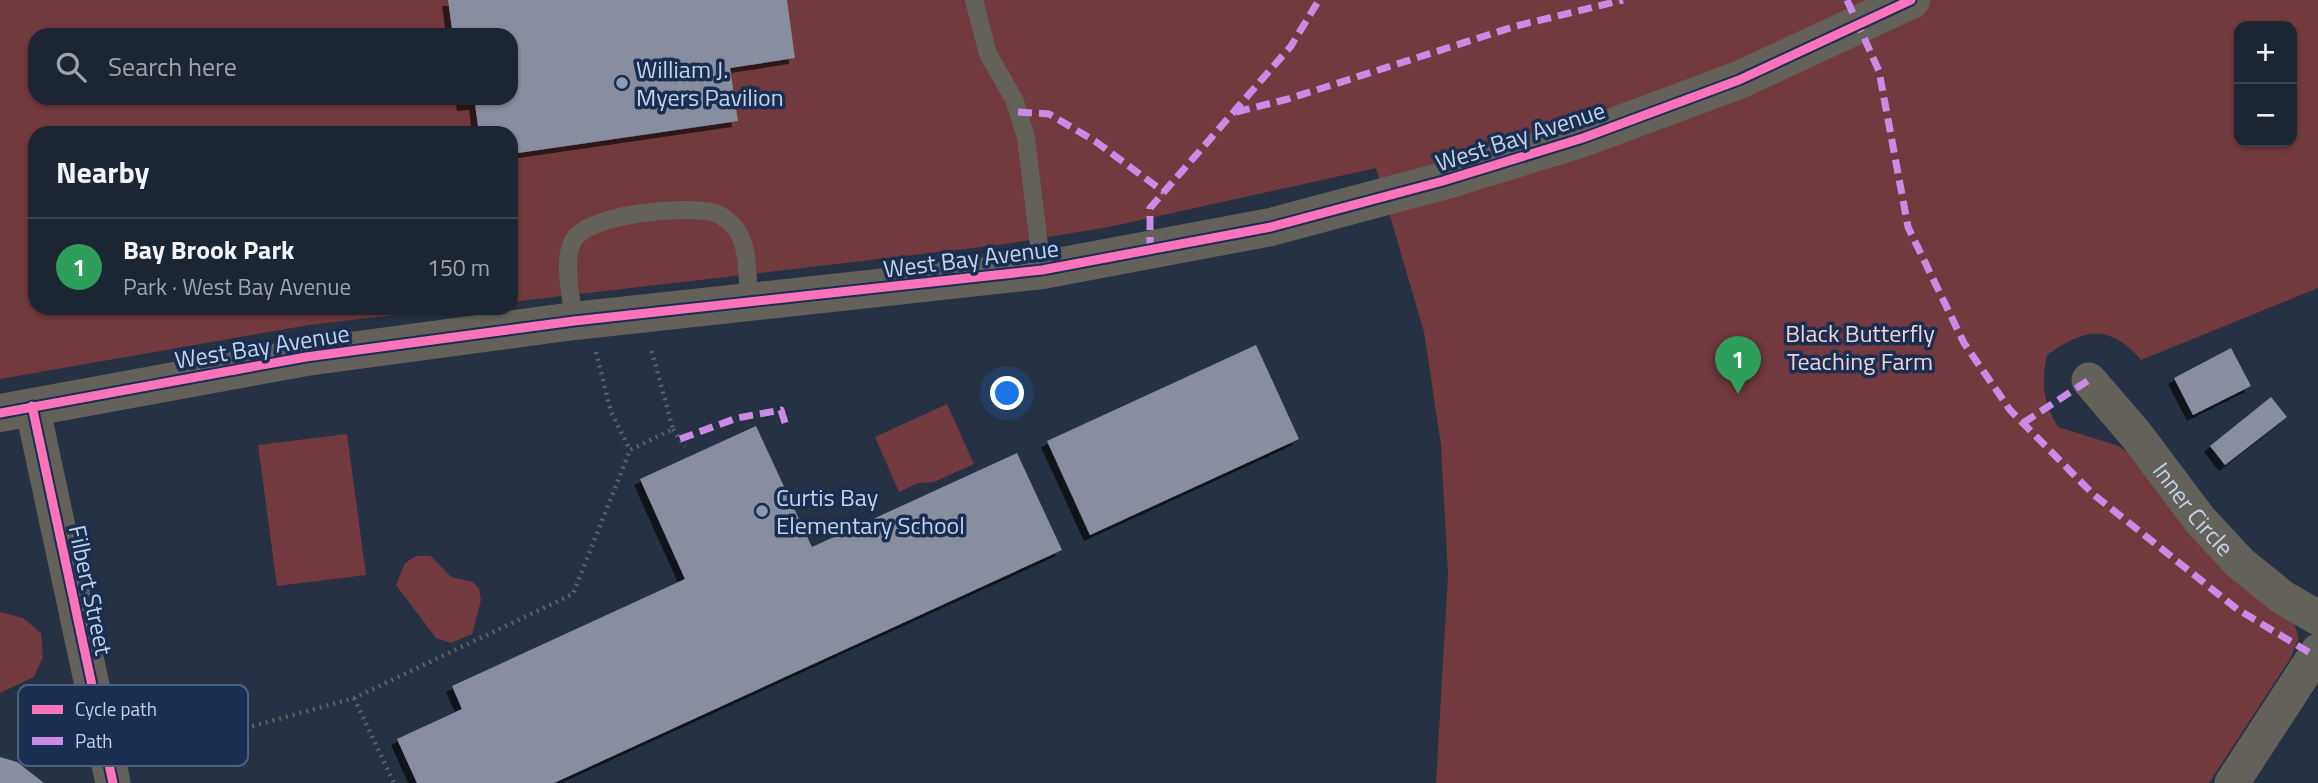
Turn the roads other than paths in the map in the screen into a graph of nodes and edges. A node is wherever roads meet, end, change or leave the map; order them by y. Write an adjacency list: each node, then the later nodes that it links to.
1 (974, 0): 3 (lane)
2 (1911, 0): 3 (street, West Bay Avenue)
3 (1042, 270): 4 (street, West Bay Avenue)
4 (749, 302): 5 (street, West Bay Avenue); 5 (lane)
5 (582, 320): 7 (street, West Bay Avenue)
6 (2089, 380): 8 (street, Inner Circle)
7 (16, 409): 10 (street, Filbert Street)
8 (2318, 618)
9 (2318, 651): 13 (street)
10 (88, 685)
11 (109, 766): 12 (street, Filbert Street)
12 (113, 783)
13 (2232, 783)

